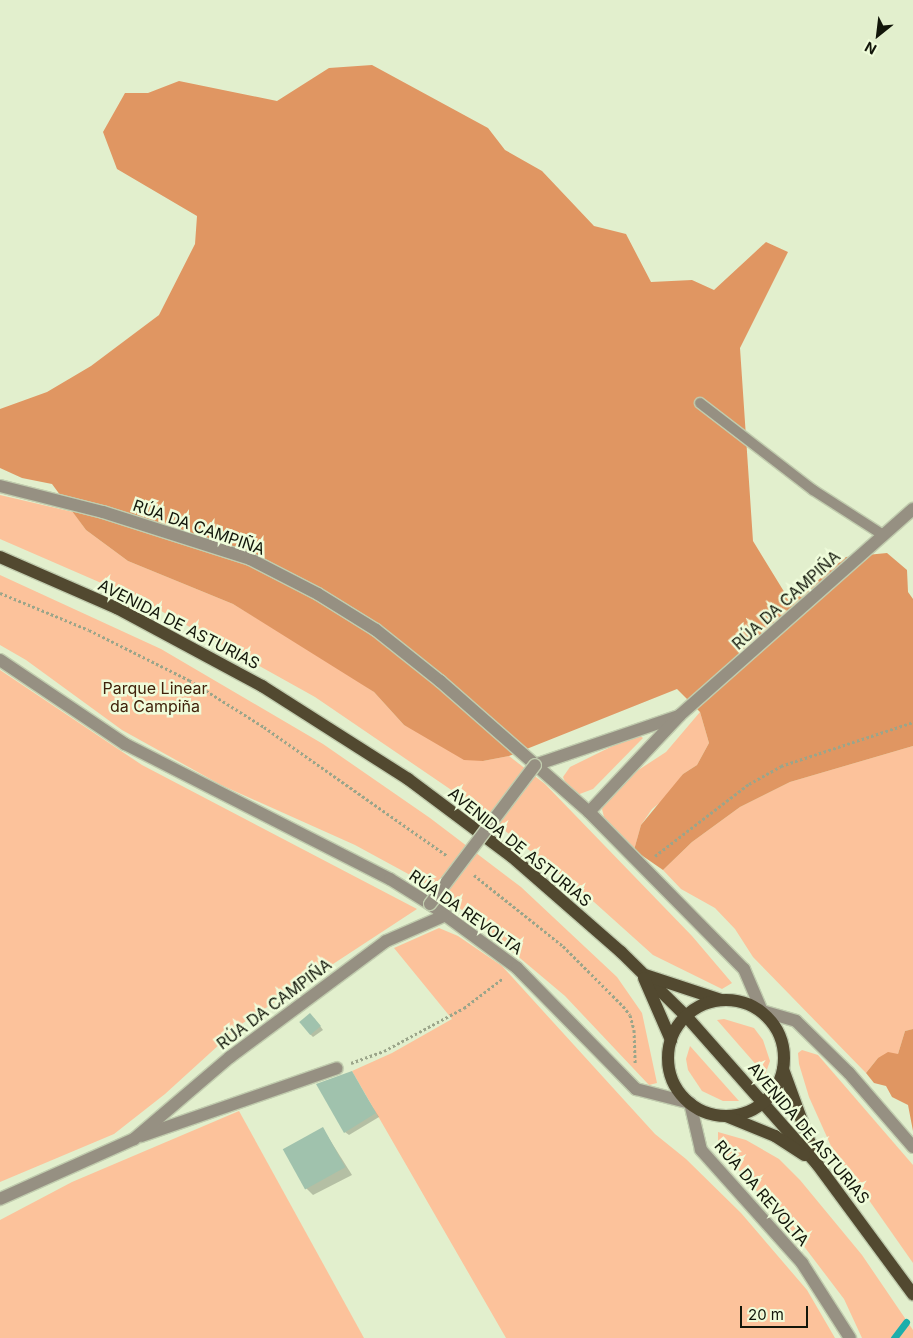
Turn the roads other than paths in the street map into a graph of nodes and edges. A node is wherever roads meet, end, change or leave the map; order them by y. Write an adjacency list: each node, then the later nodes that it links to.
1 (700, 403): 4 (lane)
2 (0, 486): 8 (street, RÚA DA CAMPIÑA)
3 (913, 509): 4 (street, RÚA DA CAMPIÑA)
4 (883, 535): 7 (street, RÚA DA CAMPIÑA)
5 (0, 557): 12 (main road, AVENIDA DE ASTURIAS)
6 (0, 660): 10 (street, RÚA DA REVOLTA)
7 (680, 715): 8 (street, RÚA DA CAMPIÑA); 9 (street, RÚA DA CAMPIÑA)
8 (535, 765): 9 (street); 10 (street, bridge)
9 (589, 812): 14 (street)
10 (430, 904): 11 (street, RÚA DA REVOLTA)
11 (446, 915): 20 (street, RÚA DA REVOLTA); 22 (street, RÚA DA CAMPIÑA)
12 (643, 974): 13 (main road); 15 (main road, AVENIDA DE ASTURIAS); 16 (main road)
13 (721, 1000): 14 (main road); 15 (main road)
14 (762, 1011): 18 (main road); 23 (street)
15 (686, 1016): 16 (main road); 19 (main road, AVENIDA DE ASTURIAS)
16 (671, 1040): 20 (main road)
17 (336, 1068): 22 (street, RÚA DA CAMPIÑA)
18 (784, 1069): 19 (main road); 24 (main road)
19 (765, 1102): 21 (main road); 24 (main road, AVENIDA DE ASTURIAS)
20 (690, 1103): 21 (main road); 27 (street, RÚA DA REVOLTA)
21 (724, 1116): 24 (main road)
22 (134, 1139): 25 (street, RÚA DA CAMPIÑA)
23 (913, 1147)
24 (817, 1164): 26 (main road, AVENIDA DE ASTURIAS)
25 (0, 1199)
26 (913, 1294)
27 (850, 1338)

